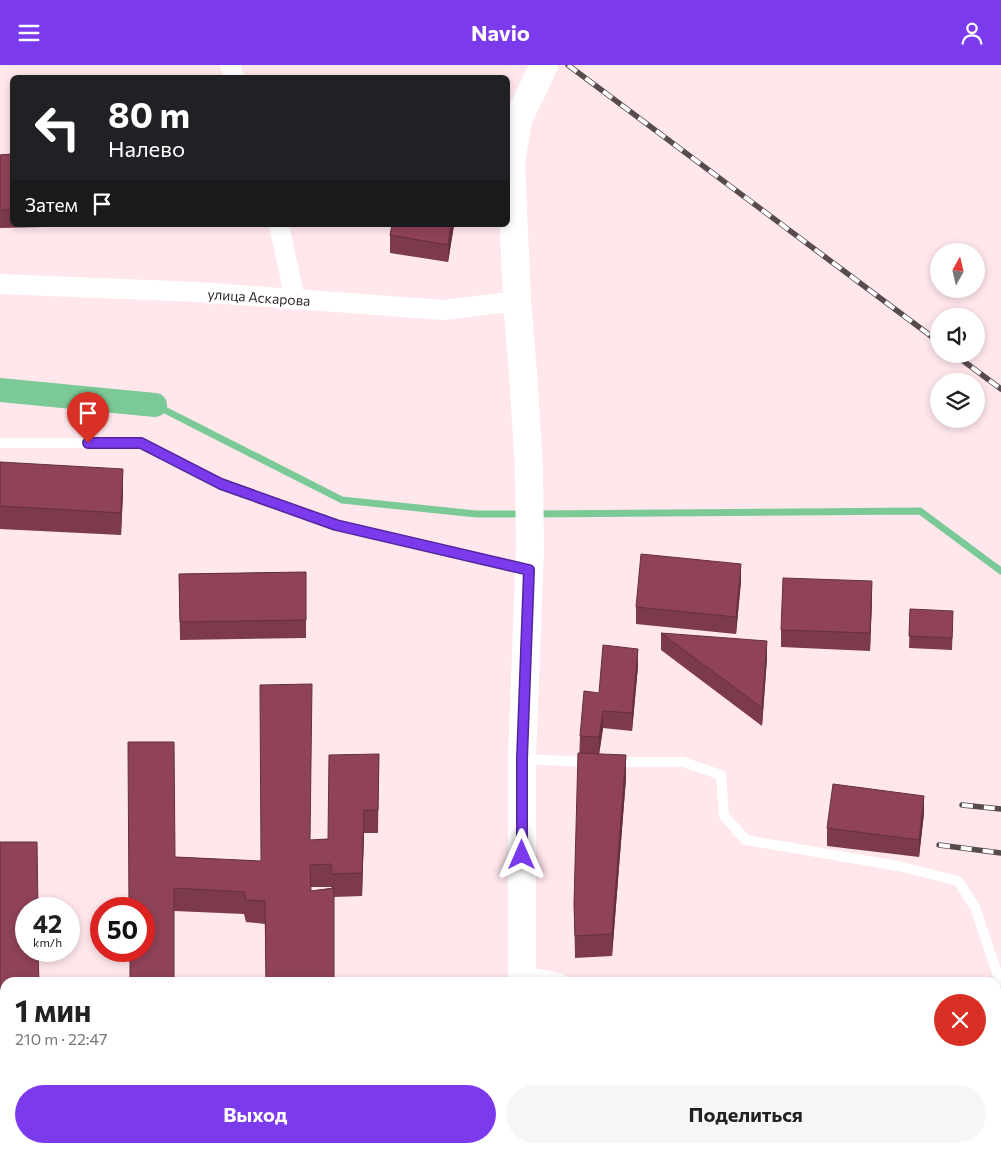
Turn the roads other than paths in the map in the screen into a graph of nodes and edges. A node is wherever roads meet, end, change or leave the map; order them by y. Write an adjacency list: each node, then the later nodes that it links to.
1 (544, 65): 5 (main road)
2 (279, 227): 4 (street)
3 (0, 284): 4 (street, улица Аскарова)
4 (295, 300): 5 (street, улица Аскарова)
5 (517, 301): 7 (main road)
6 (0, 443): 7 (lane)
7 (529, 560): 8 (main road)
8 (522, 759): 9 (main road); 10 (lane)
9 (522, 977)
10 (998, 977)

